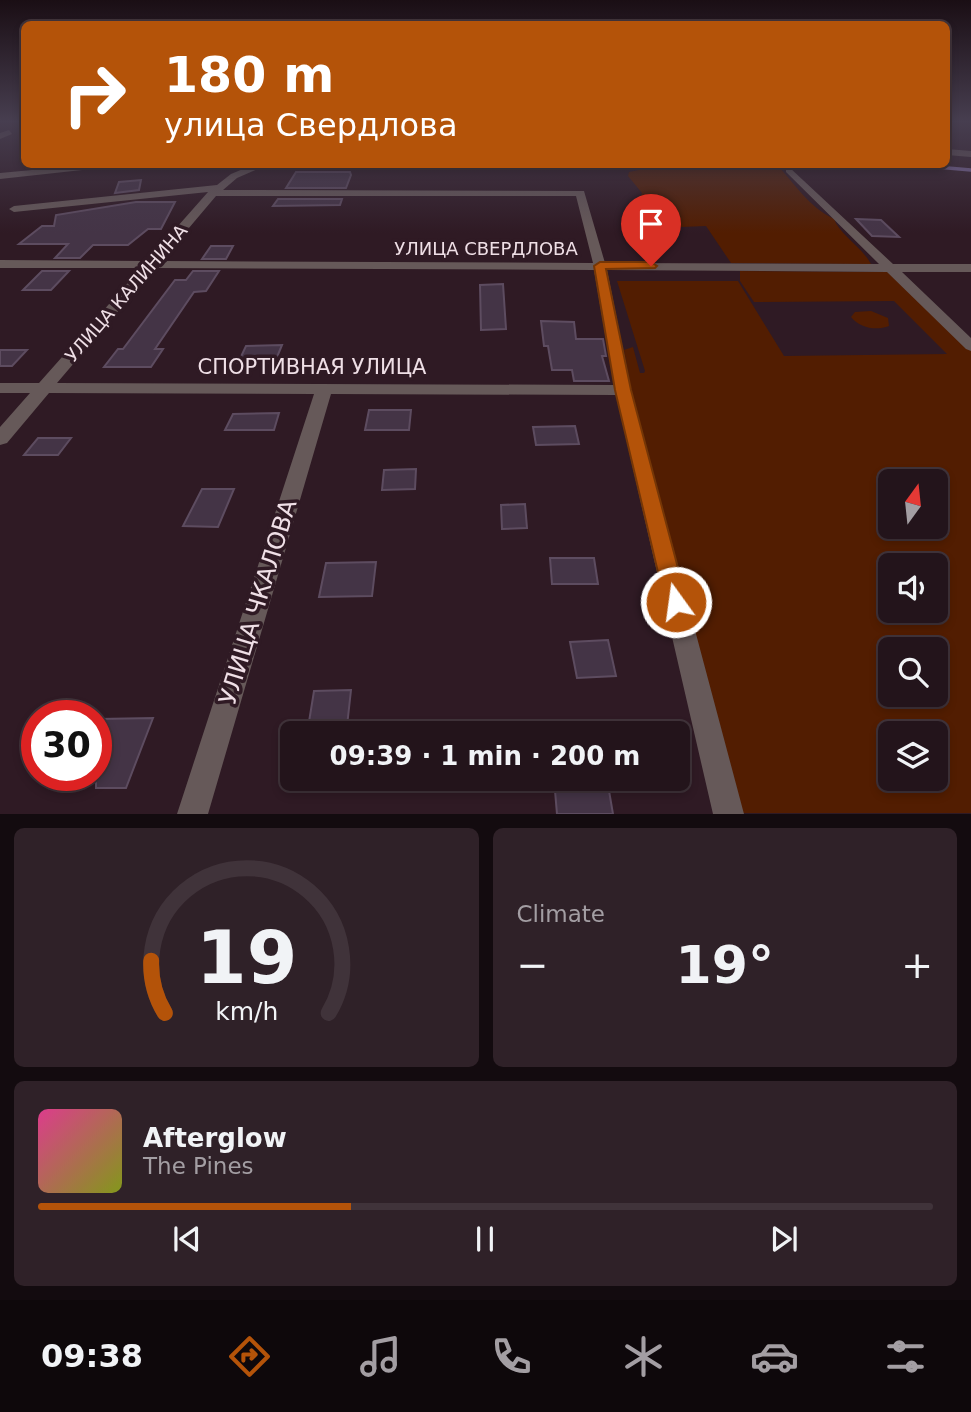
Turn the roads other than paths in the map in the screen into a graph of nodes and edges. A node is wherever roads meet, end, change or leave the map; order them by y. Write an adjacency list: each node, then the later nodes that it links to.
1 (48, 168): 5 (street)
2 (88, 168): 5 (street)
3 (254, 168): 7 (street, УЛИЦА КАЛИНИНА)
4 (789, 170): 12 (street)
5 (44, 172): 6 (street)
6 (0, 176)
7 (216, 191): 8 (street); 10 (street, УЛИЦА КАЛИНИНА); 11 (street)
8 (13, 209)
9 (0, 264): 10 (street, УЛИЦА СВЕРДЛОВА)
10 (152, 264): 11 (street, УЛИЦА СВЕРДЛОВА); 16 (street, УЛИЦА КАЛИНИНА)
11 (600, 266): 12 (street, УЛИЦА СВЕРДЛОВА); 18 (street)
12 (889, 267): 13 (street, УЛИЦА СВЕРДЛОВА); 14 (street)
13 (971, 268)
14 (971, 346)
15 (0, 388): 16 (street, СПОРТИВНАЯ УЛИЦА)
16 (43, 389): 17 (street, СПОРТИВНАЯ УЛИЦА); 19 (street, УЛИЦА КАЛИНИНА)
17 (324, 390): 18 (street, СПОРТИВНАЯ УЛИЦА); 20 (street, УЛИЦА ЧКАЛОВА)
18 (623, 390): 21 (street)
19 (0, 439)
20 (192, 814)
21 (729, 814)

